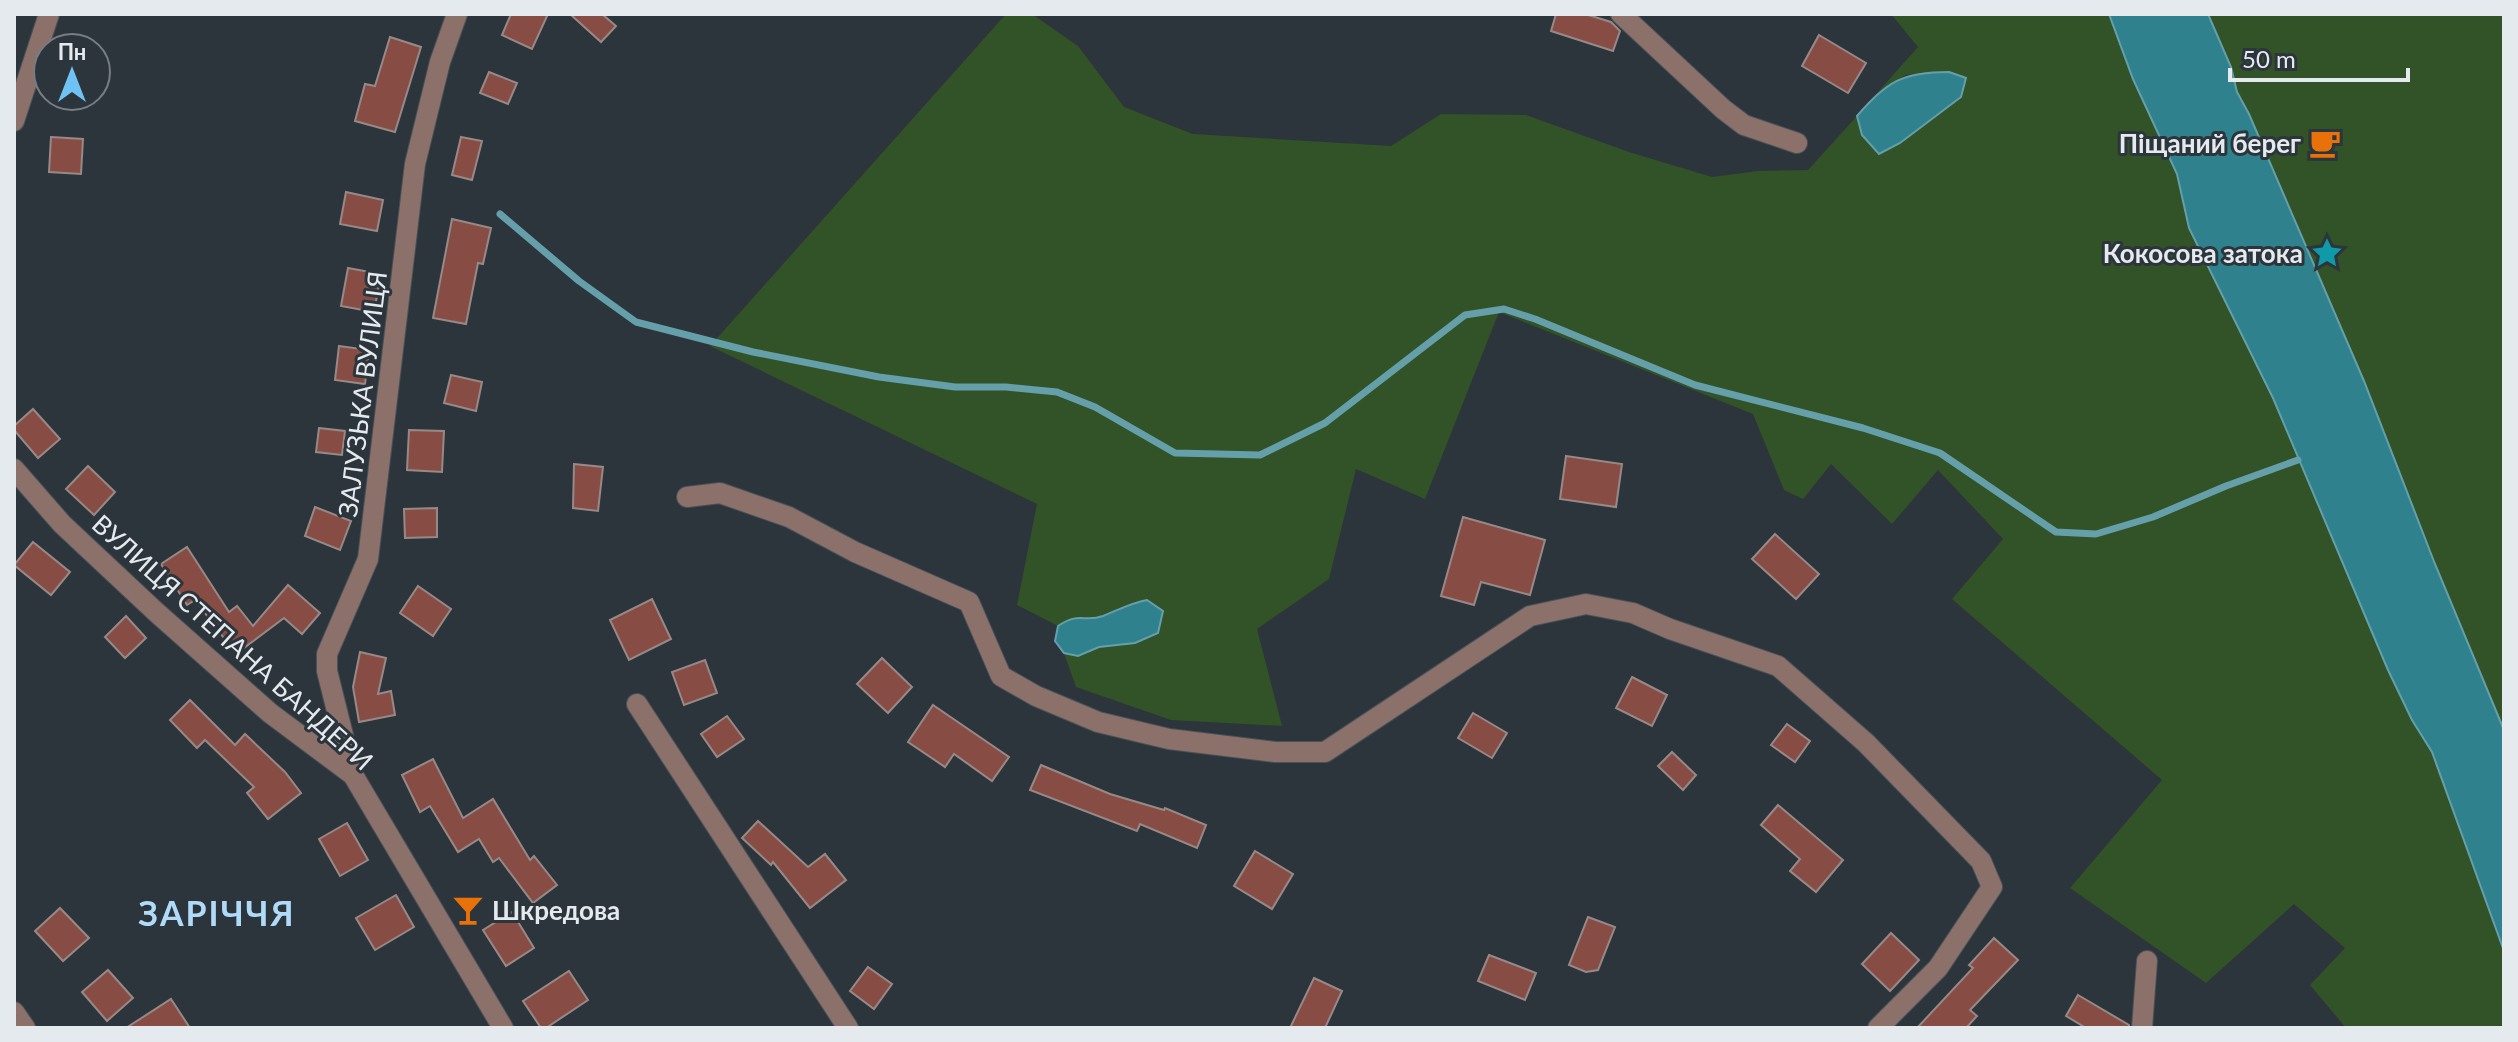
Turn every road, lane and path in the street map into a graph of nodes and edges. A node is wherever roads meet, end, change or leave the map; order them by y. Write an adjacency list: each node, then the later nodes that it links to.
1 (49, 14): 4 (street)
2 (457, 14): 9 (street, ЗАЛУЗЬКА ВУЛИЦЯ)
3 (1621, 14): 5 (street)
4 (14, 121)
5 (1797, 143)
6 (14, 469): 9 (street, ВУЛИЦЯ СТЕПАНА БАНДЕРИ)
7 (687, 497): 15 (street)
8 (637, 704): 14 (street)
9 (353, 775): 13 (street, ВУЛИЦЯ СТЕПАНА БАНДЕРИ)
10 (2147, 961): 16 (street)
11 (14, 1012): 12 (street)
12 (25, 1028)
13 (503, 1028)
14 (848, 1028)
15 (1878, 1028)
16 (2142, 1028)

